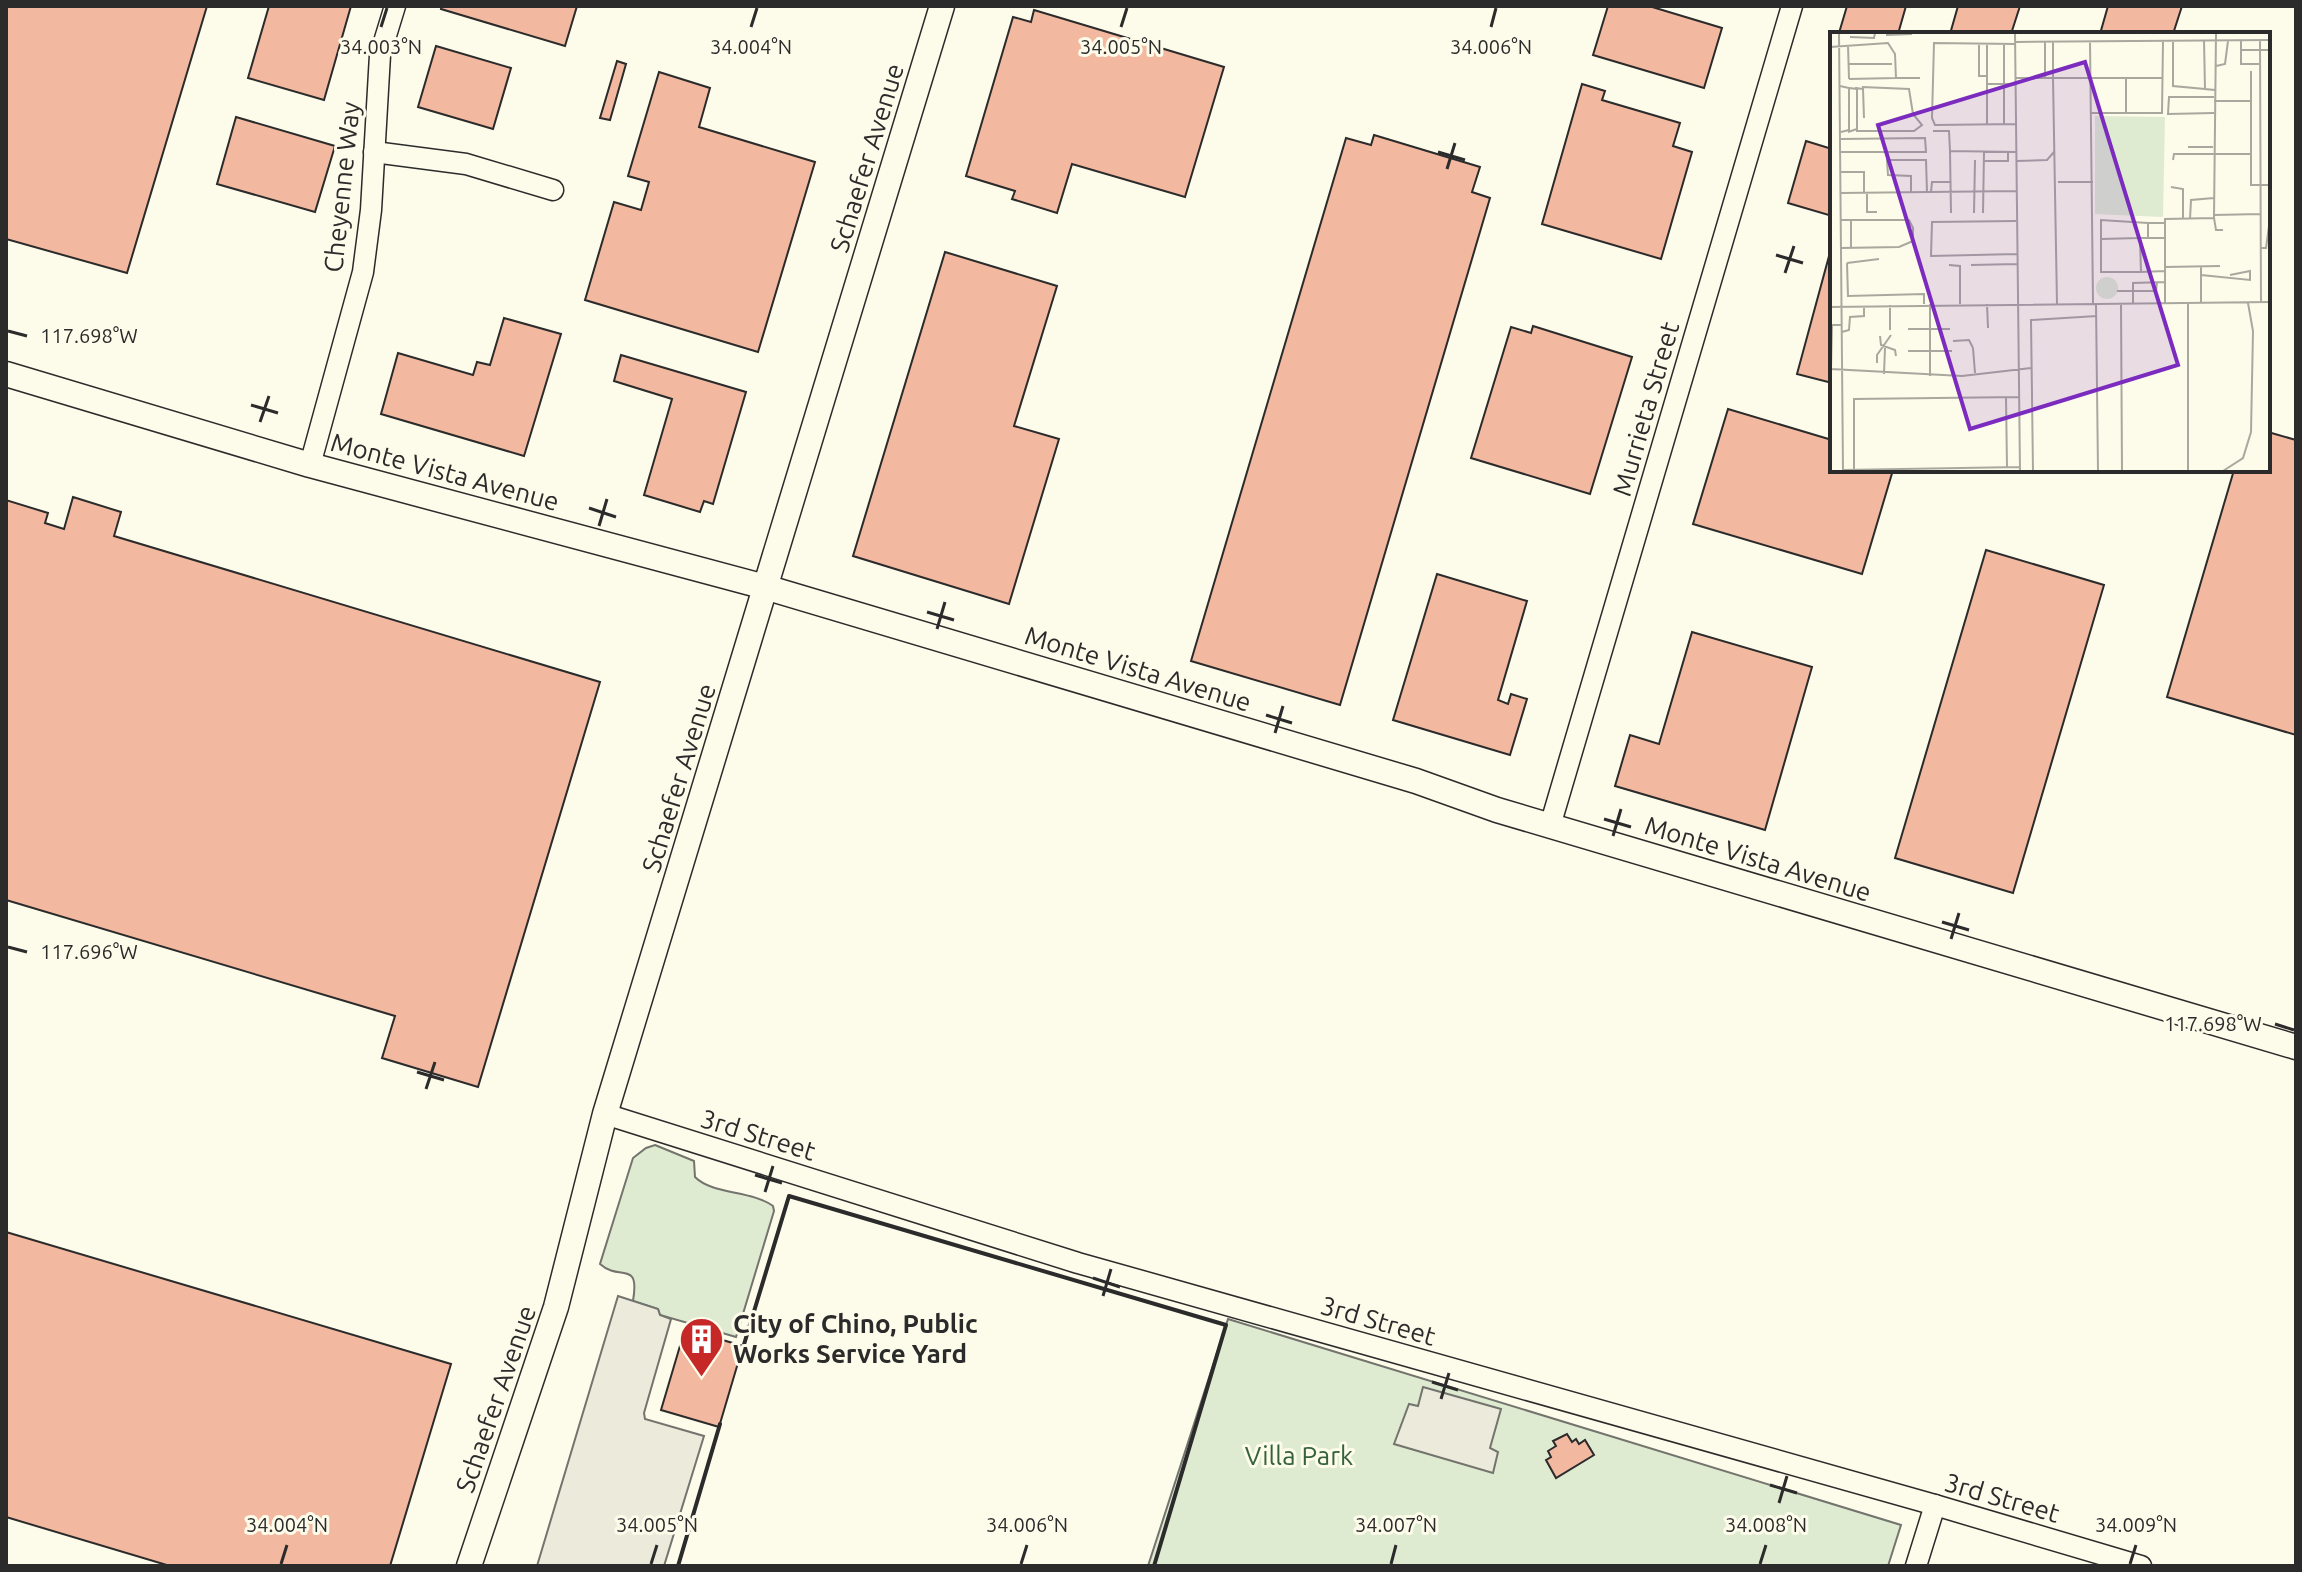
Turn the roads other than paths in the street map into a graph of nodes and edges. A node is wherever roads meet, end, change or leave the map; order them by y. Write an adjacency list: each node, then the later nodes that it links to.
1 (395, 6): 4 (street, Cheyenne Way)
2 (942, 6): 8 (street, Schaefer Avenue)
3 (1792, 6): 9 (street, Murrieta Street)
4 (374, 152): 5 (street); 7 (street, Cheyenne Way)
5 (553, 190)
6 (6, 374): 7 (street, Monte Vista Avenue)
7 (310, 465): 8 (street, Monte Vista Avenue)
8 (765, 587): 9 (street, Monte Vista Avenue); 11 (street, Schaefer Avenue)
9 (1550, 826): 10 (street, Monte Vista Avenue)
10 (2296, 1047)
11 (605, 1114): 12 (street, 3rd Street); 13 (street, Schaefer Avenue)
12 (1935, 1505): 14 (street); 15 (street, 3rd Street)
13 (469, 1566)
14 (1916, 1566)
15 (2141, 1566)

